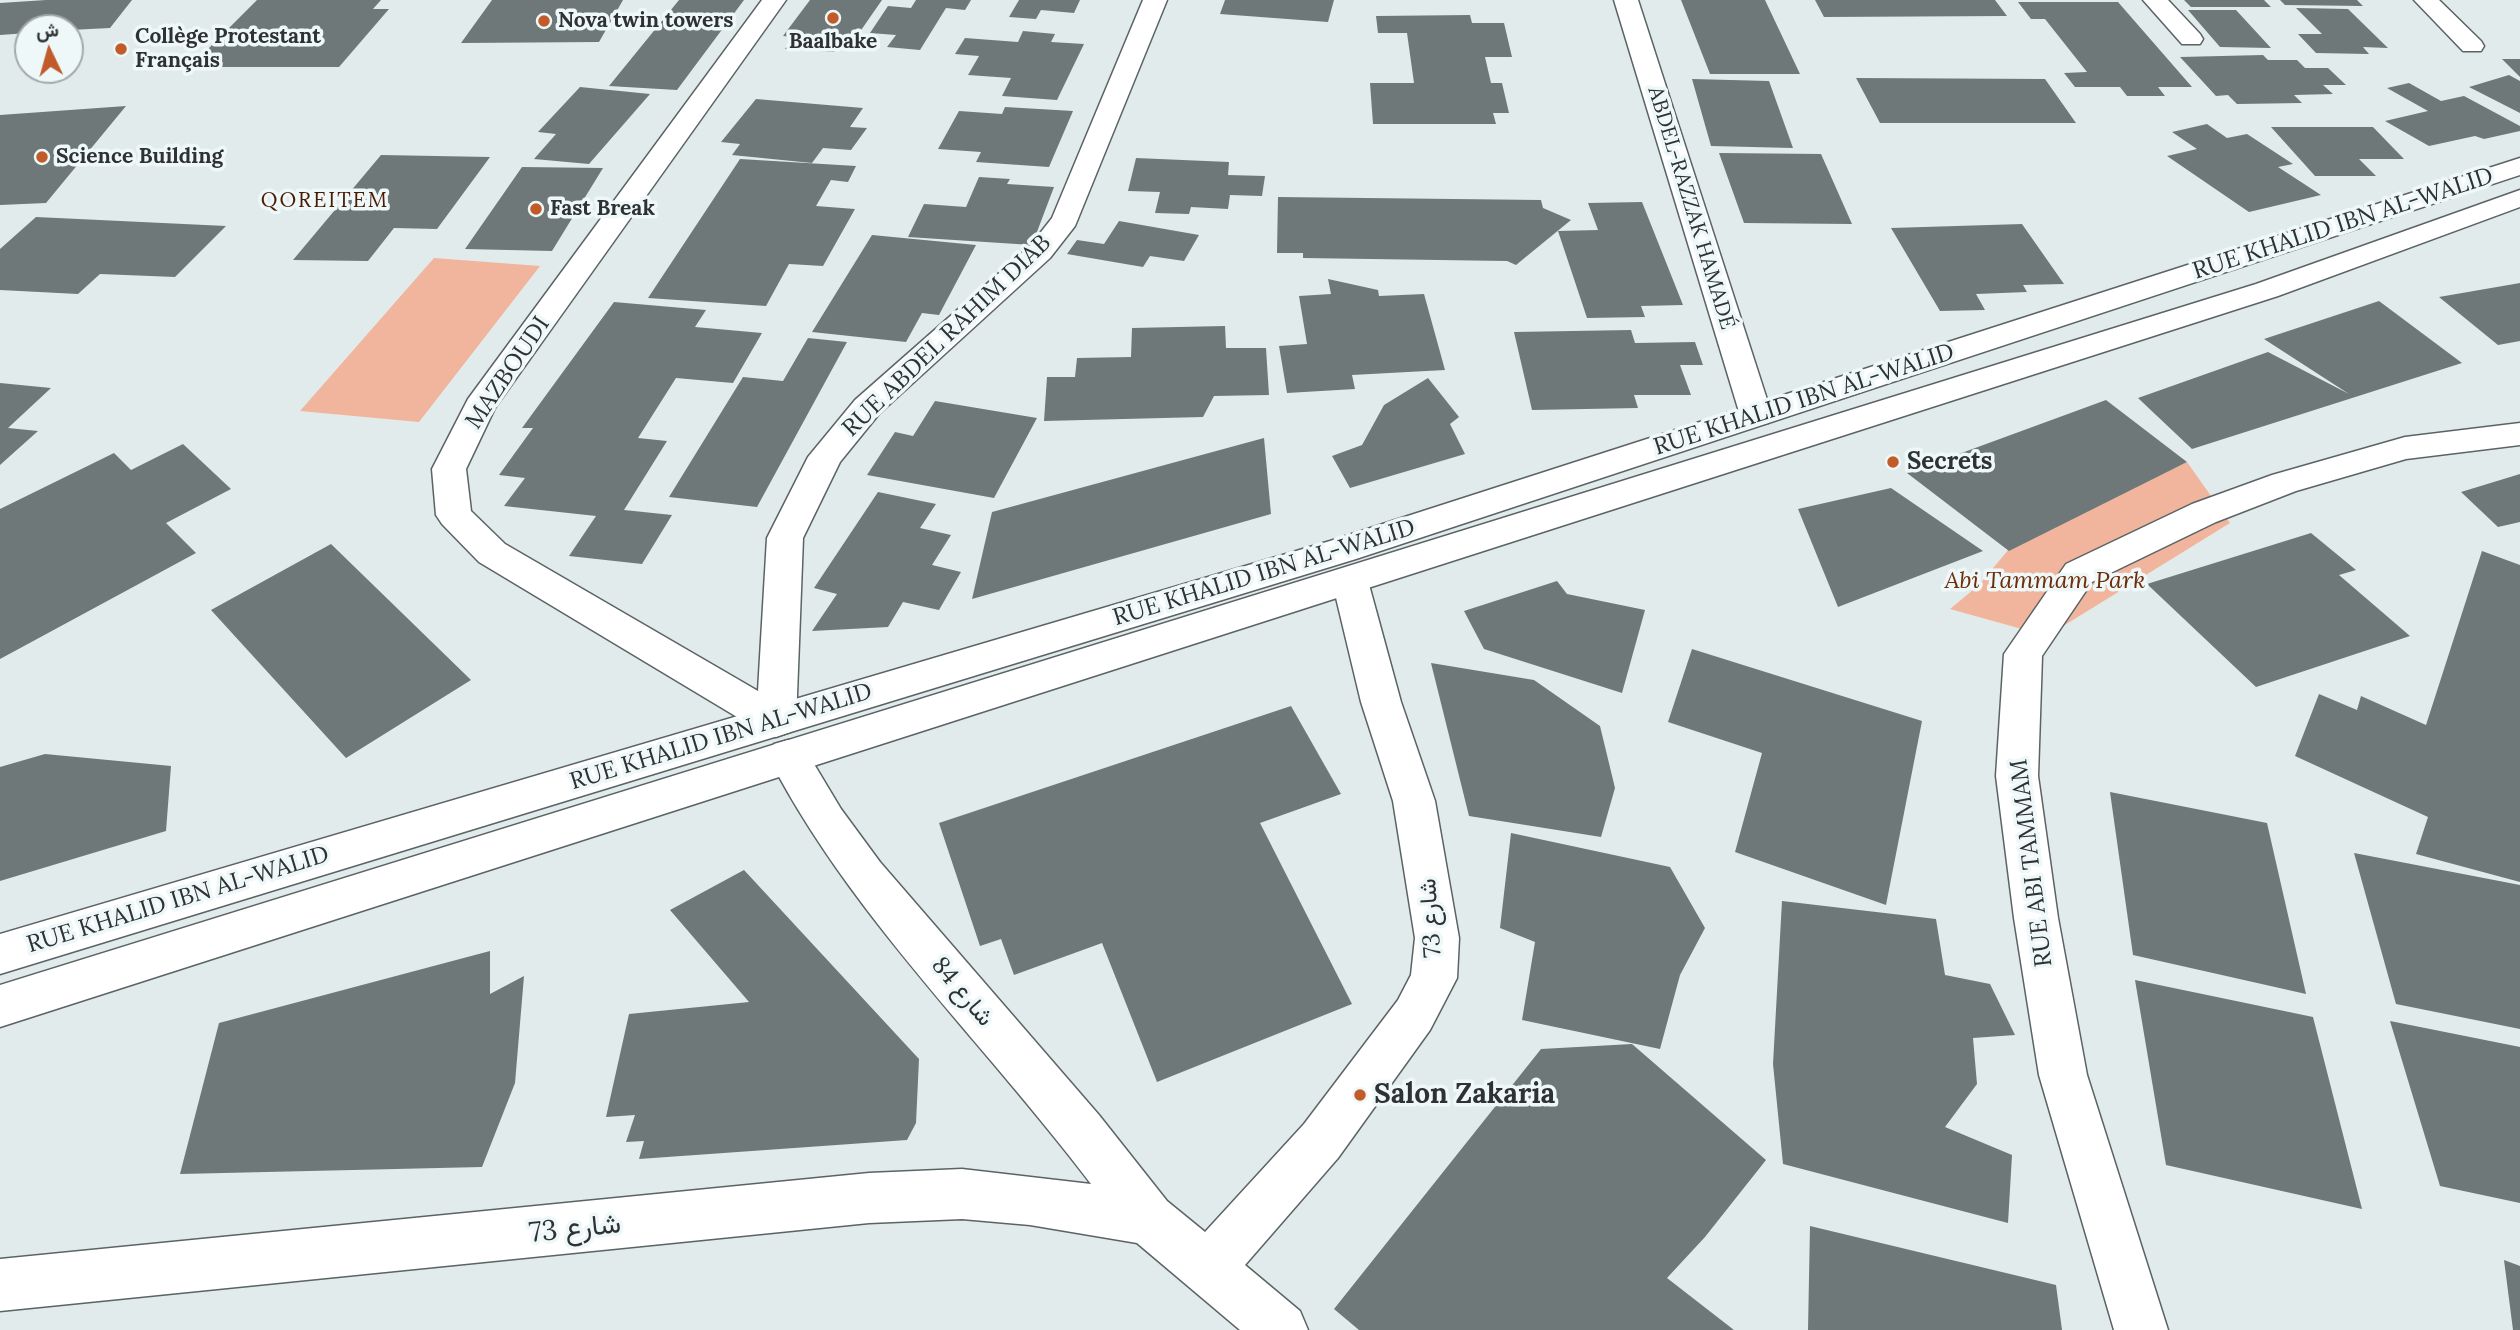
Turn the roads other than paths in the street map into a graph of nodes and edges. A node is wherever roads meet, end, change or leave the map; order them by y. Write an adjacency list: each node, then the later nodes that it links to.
1 (774, 0): 13 (street, MAZBOUDI)
2 (1155, 0): 13 (street, RUE ABDEL RAHIM DIAB)
3 (1626, 0): 10 (street, ABDEL-RAZZAK HAMADÉ)
4 (2155, 0): 6 (street)
5 (2426, 0): 7 (street)
6 (2191, 39)
7 (2472, 46)
8 (2520, 166): 10 (street, RUE KHALID IBN AL-WALID)
9 (2520, 198): 12 (street, RUE KHALID IBN AL-WALID)
10 (1756, 415): 13 (street, RUE KHALID IBN AL-WALID)
11 (2520, 434): 20 (street, RUE ABI TAMMAM)
12 (1350, 581): 13 (street, RUE KHALID IBN AL-WALID); 17 (street, شارع 73)
13 (782, 738): 14 (street, RUE KHALID IBN AL-WALID); 15 (street, RUE KHALID IBN AL-WALID); 16 (street, شارع 84)
14 (0, 954)
15 (0, 1006)
16 (1149, 1219): 17 (street, شارع 84); 18 (street, شارع 73)
17 (1206, 1270): 19 (street, شارع 84)
18 (0, 1285)
19 (1281, 1330)
20 (2141, 1330)

